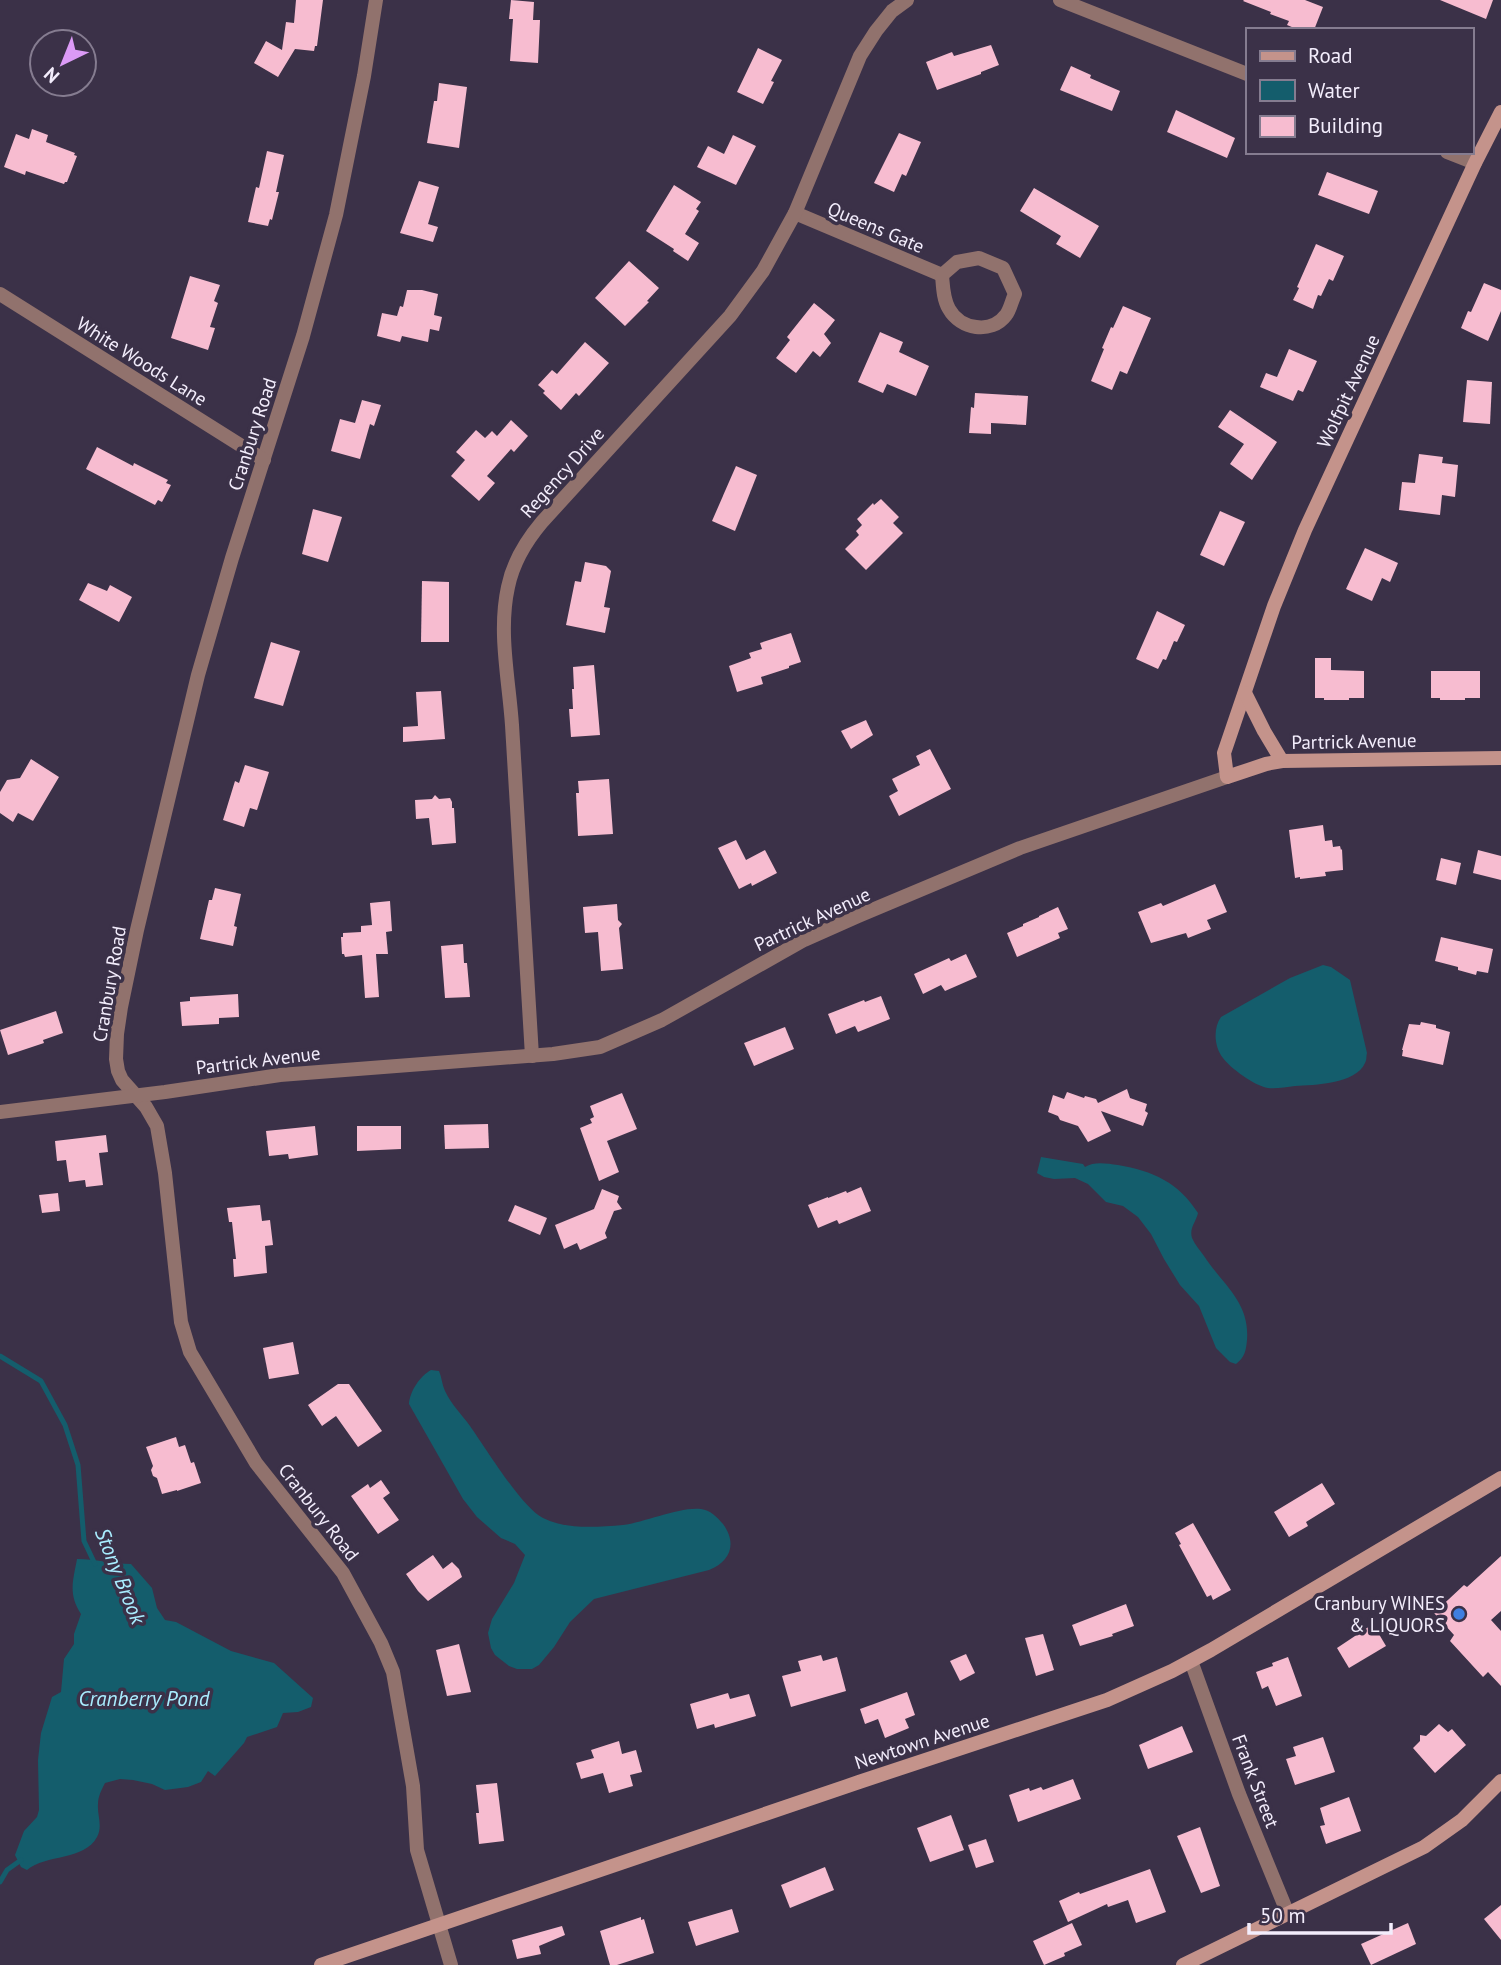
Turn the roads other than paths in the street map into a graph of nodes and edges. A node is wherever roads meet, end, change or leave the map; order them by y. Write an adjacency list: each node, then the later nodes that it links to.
1 (376, 0): 11 (street, Cranbury Road)
2 (906, 0): 8 (street, Regency Drive)
3 (1060, 0): 4 (street)
4 (1246, 74)
5 (1501, 112): 7 (street, Wolfpit Avenue)
6 (1452, 154): 7 (street)
7 (1475, 163): 12 (street, Wolfpit Avenue)
8 (795, 213): 9 (street, Queens Gate); 16 (street, Regency Drive)
9 (942, 275): 9 (street)
10 (0, 294): 11 (street, White Woods Lane)
11 (264, 460): 17 (street, Cranbury Road)
12 (1245, 693): 14 (street); 15 (street, Wolfpit Avenue)
13 (1501, 758): 14 (street, Partrick Avenue)
14 (1282, 761): 15 (street, Partrick Avenue)
15 (1227, 777): 16 (street, Partrick Avenue)
16 (532, 1056): 17 (street, Partrick Avenue)
17 (136, 1096): 18 (street, Partrick Avenue); 23 (street, Cranbury Road)
18 (0, 1112)
19 (1501, 1478): 20 (street, Newtown Avenue)
20 (1191, 1661): 22 (street, Frank Street); 23 (street, Newtown Avenue)
21 (1501, 1781): 22 (street)
22 (1288, 1914): 26 (street)
23 (439, 1923): 24 (street, Newtown Avenue); 25 (street, Cranbury Road)
24 (321, 1965)
25 (451, 1965)
26 (1183, 1965)

